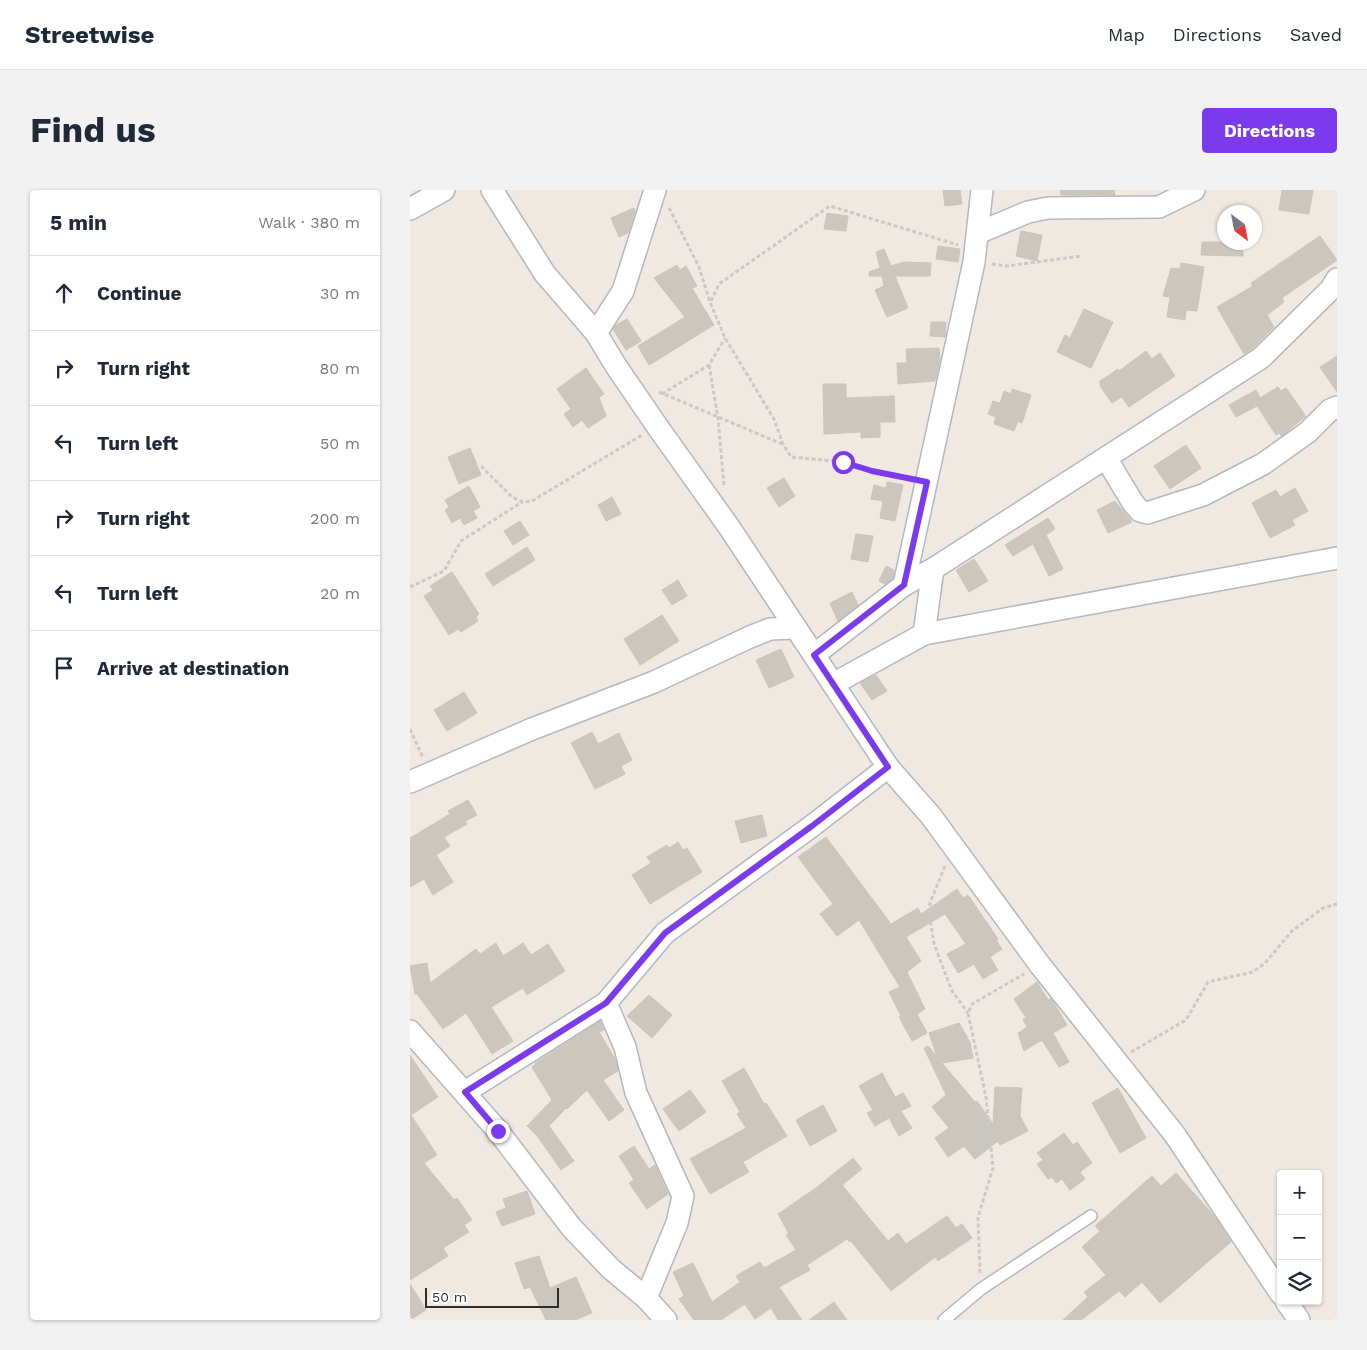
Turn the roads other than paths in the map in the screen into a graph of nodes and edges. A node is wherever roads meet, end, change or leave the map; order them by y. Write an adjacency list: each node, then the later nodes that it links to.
1 (444, 190): 6 (street)
2 (492, 190): 9 (street)
3 (655, 190): 9 (street)
4 (982, 190): 7 (street)
5 (1194, 190): 7 (street)
6 (410, 209)
7 (976, 248): 14 (street)
8 (1335, 290): 11 (street)
9 (596, 333): 15 (street)
10 (1337, 407): 11 (street)
11 (1106, 458): 13 (street)
12 (1337, 558): 16 (street)
13 (933, 569): 14 (street); 16 (street)
14 (904, 585): 17 (street)
15 (796, 628): 17 (street); 20 (street)
16 (924, 634): 18 (street)
17 (814, 655): 18 (street)
18 (833, 684): 19 (street)
19 (888, 767): 21 (street); 25 (street)
20 (410, 782)
21 (606, 1003): 23 (street); 26 (street)
22 (410, 1031): 23 (street)
23 (465, 1092): 26 (street)
24 (1091, 1216): 29 (lane)
25 (1277, 1288)
26 (646, 1298): 28 (street)
27 (1289, 1305): 30 (street)
28 (666, 1320)
29 (944, 1320)
30 (1299, 1320)

